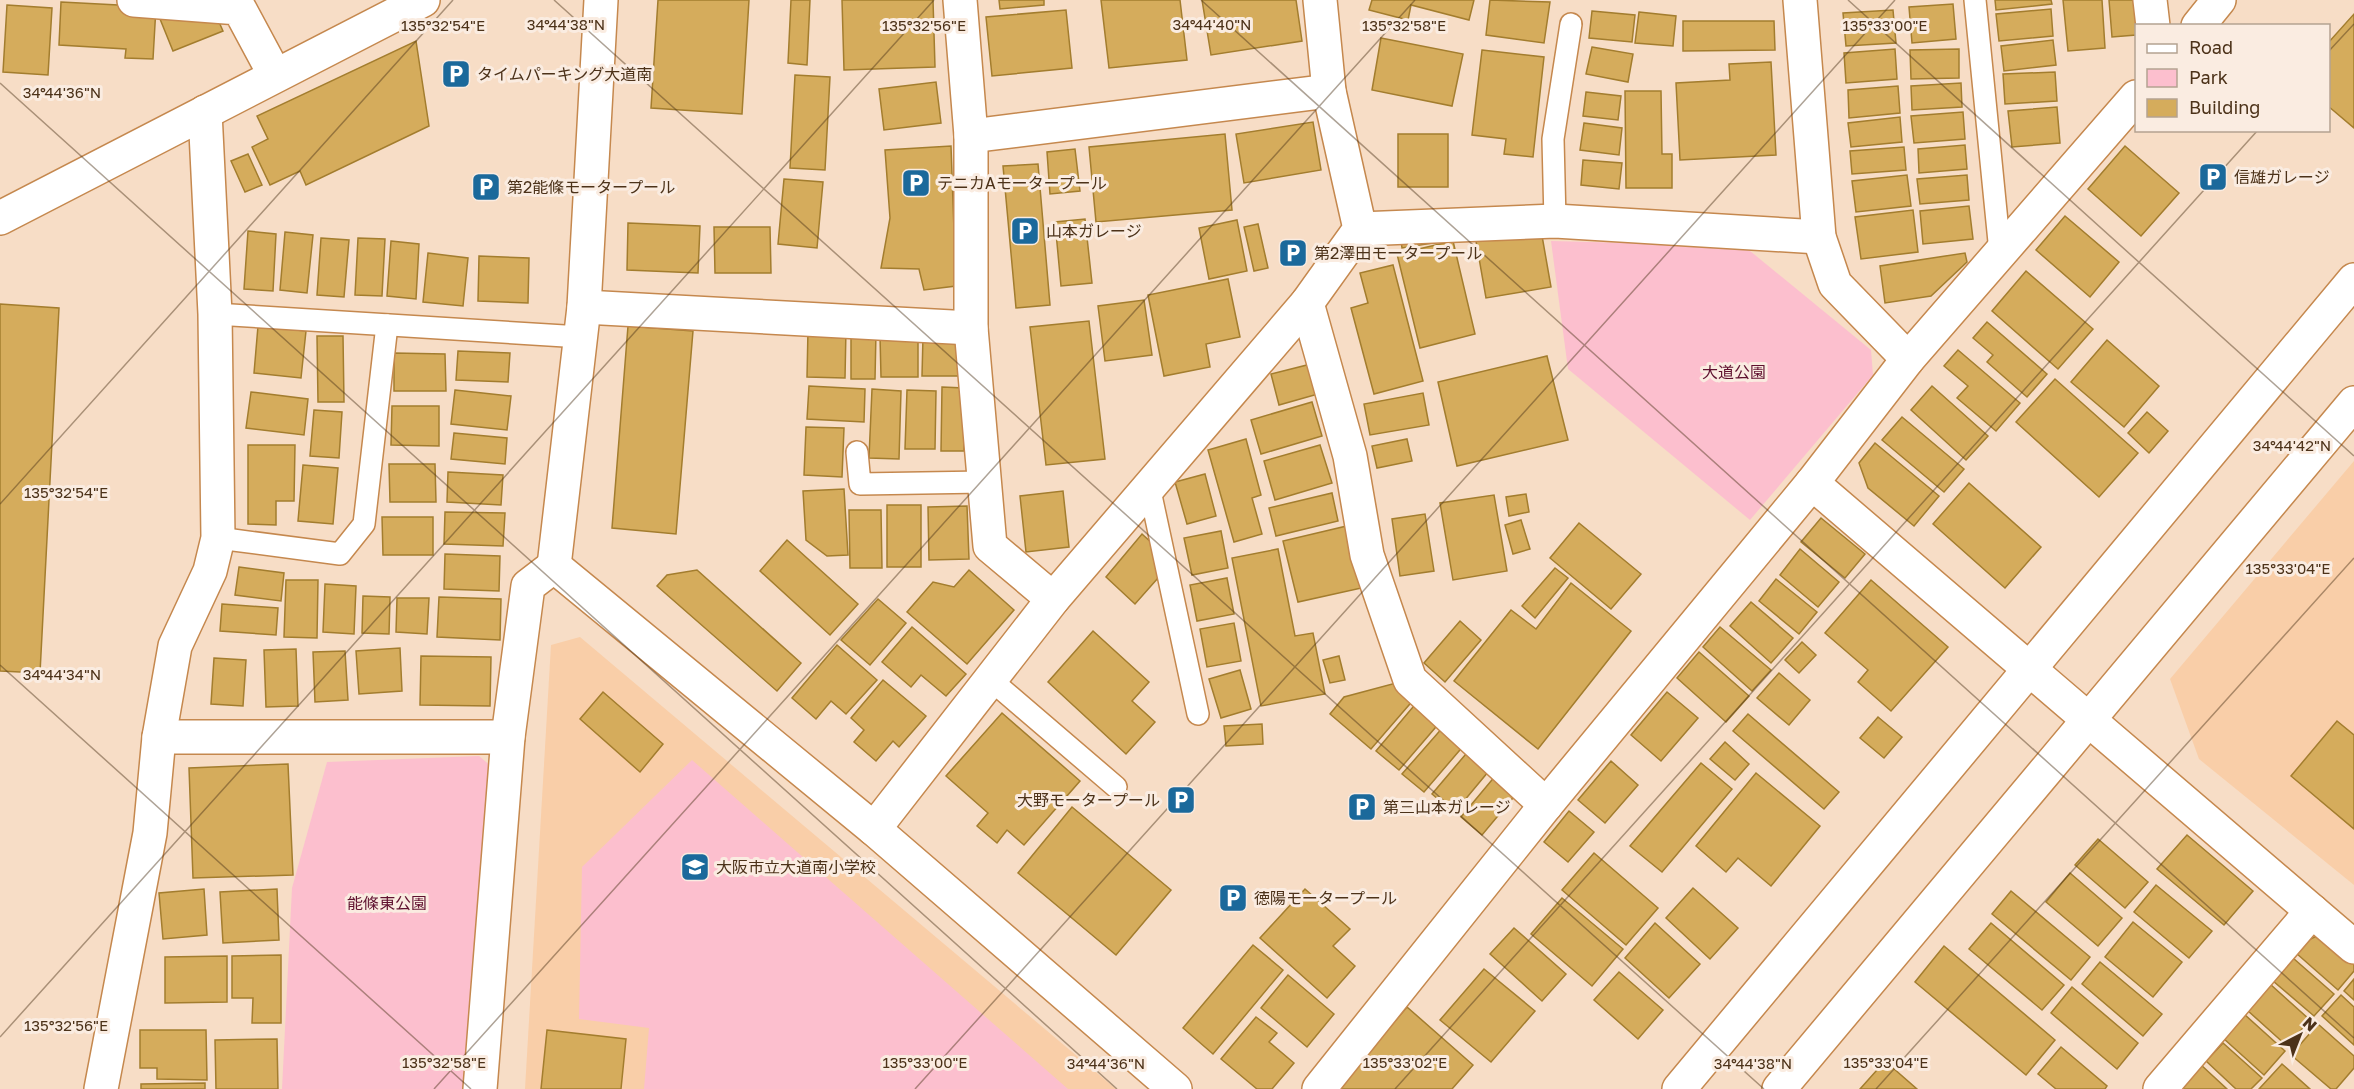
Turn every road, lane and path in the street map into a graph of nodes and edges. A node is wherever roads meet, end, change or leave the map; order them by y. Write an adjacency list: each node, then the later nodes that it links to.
1 (134, 0): 13 (street)
2 (423, 0): 13 (street)
3 (601, 0): 26 (street)
4 (960, 0): 17 (street)
5 (1320, 0): 14 (street)
6 (1800, 0): 21 (street)
7 (1975, 0): 22 (lane)
8 (2150, 0): 11 (street)
9 (2219, 0): 12 (street)
10 (1571, 24): 19 (lane)
11 (2153, 24)
12 (2200, 24)
13 (275, 75): 16 (street)
14 (1329, 91): 17 (street); 20 (street)
15 (2135, 98): 22 (street)
16 (205, 112): 18 (street); 25 (street)
17 (971, 136): 28 (street)
18 (0, 218)
19 (1555, 221): 20 (street); 21 (street)
20 (1360, 229): 24 (street)
21 (1819, 237): 29 (street)
22 (2000, 252): 29 (street)
23 (2354, 280): 38 (street)
24 (1307, 303): 34 (street); 45 (street)
25 (215, 314): 27 (lane); 35 (street)
26 (583, 322): 27 (lane); 28 (street); 36 (street)
27 (387, 325): 35 (lane)
28 (970, 328): 32 (street)
29 (1908, 359): 33 (street)
30 (2354, 403): 41 (street)
31 (856, 452): 32 (lane)
32 (984, 482): 37 (street)
33 (1812, 483): 38 (street); 45 (street)
34 (1149, 486): 37 (street); 40 (lane)
35 (218, 538): 42 (street)
36 (554, 566): 43 (street); 46 (street)
37 (1053, 599): 39 (street)
38 (2029, 671): 41 (street); 53 (street)
39 (991, 680): 44 (lane); 46 (street)
40 (1198, 714)
41 (2088, 720): 47 (street); 54 (street)
42 (159, 737): 43 (street); 49 (street)
43 (508, 737): 50 (street)
44 (1116, 787)
45 (1546, 805): 52 (street)
46 (874, 829): 51 (street)
47 (2312, 911): 48 (street); 55 (street)
48 (2354, 947)
49 (101, 1089)
50 (480, 1089)
51 (1175, 1089)
52 (1319, 1089)
53 (1679, 1089)
54 (1779, 1089)
55 (2160, 1089)

